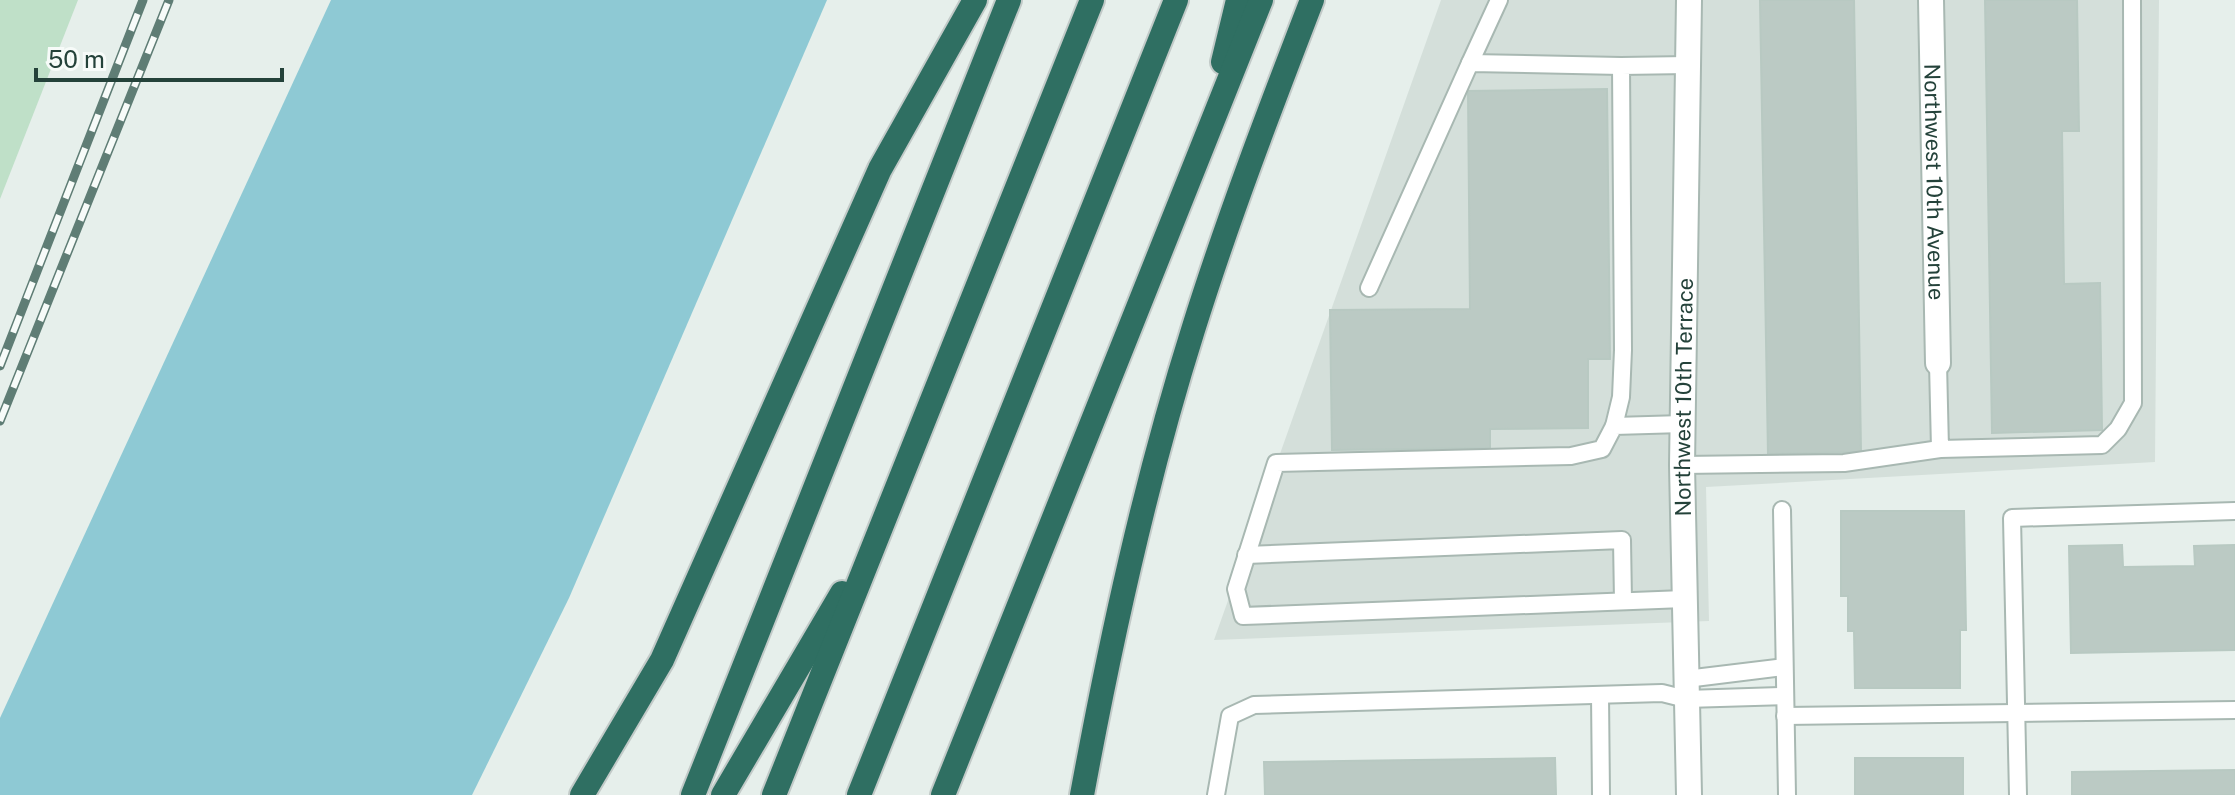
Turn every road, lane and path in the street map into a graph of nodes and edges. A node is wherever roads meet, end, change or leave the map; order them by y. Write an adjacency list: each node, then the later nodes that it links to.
1 (975, 0): 35 (highway)
2 (1009, 0): 36 (highway)
3 (1092, 0): 24 (highway)
4 (1176, 0): 39 (highway)
5 (1238, 0): 15 (highway)
6 (1261, 0): 15 (highway)
7 (1312, 0): 41 (highway)
8 (1499, 0): 12 (lane)
9 (1689, 0): 13 (street, Northwest 10th Terrace)
10 (1931, 0): 17 (street, Northwest 10th Avenue)
11 (2132, 0): 20 (lane)
12 (1470, 63): 14 (lane); 16 (lane)
13 (1688, 65): 14 (lane); 18 (street, Northwest 10th Terrace)
14 (1621, 66): 19 (lane)
15 (1204, 142): 40 (highway)
16 (1369, 288)
17 (1938, 363): 20 (lane)
18 (1683, 424): 19 (lane); 21 (street, Northwest 10th Terrace)
19 (1614, 426): 25 (lane)
20 (1940, 449): 21 (lane)
21 (1682, 465): 26 (street, Northwest 10th Terrace)
22 (1782, 510): 28 (lane)
23 (2235, 511): 33 (lane)
24 (882, 525): 37 (highway); 38 (highway)
25 (1246, 555): 27 (lane); 27 (lane)
26 (1684, 599): 27 (lane); 29 (street, Northwest 10th Terrace)
27 (1623, 601)
28 (1784, 667): 29 (lane); 31 (lane)
29 (1686, 689): 30 (lane); 31 (lane); 44 (street, Northwest 10th Terrace)
30 (1600, 695): 42 (lane); 43 (lane)
31 (1784, 696): 34 (lane)
32 (2235, 710): 33 (lane)
33 (2016, 714): 34 (lane); 46 (lane)
34 (1785, 716): 45 (lane)
35 (582, 795)
36 (693, 795)
37 (723, 795)
38 (774, 795)
39 (859, 795)
40 (943, 795)
41 (1082, 795)
42 (1216, 795)
43 (1601, 795)
44 (1689, 795)
45 (1787, 795)
46 (2018, 795)

